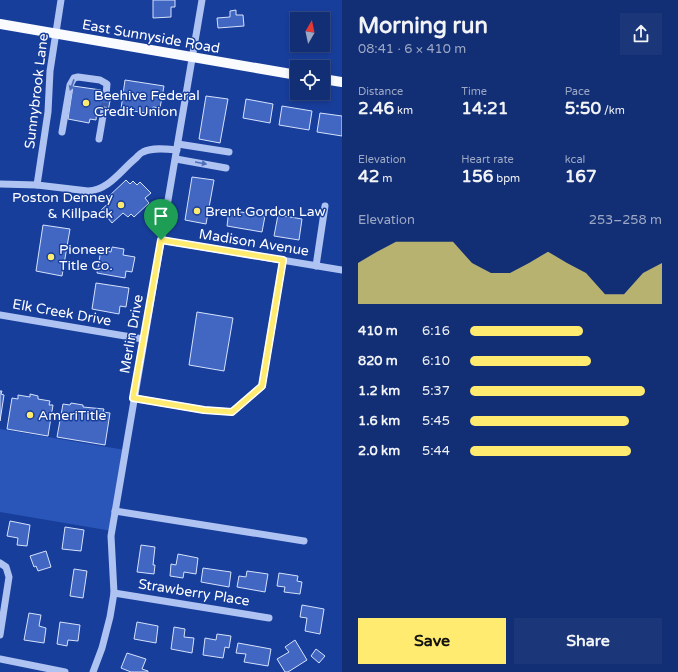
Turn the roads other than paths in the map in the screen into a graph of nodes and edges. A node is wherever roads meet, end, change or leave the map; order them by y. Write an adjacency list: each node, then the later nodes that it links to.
1 (61, 0): 4 (street, Sunnybrook Lane)
2 (202, 0): 5 (street, Merlin Drive)
3 (0, 24): 4 (main road, East Sunnyside Road)
4 (56, 34): 5 (main road, East Sunnyside Road); 18 (street, Sunnybrook Lane)
5 (193, 57): 6 (main road, East Sunnyside Road); 13 (street, Merlin Drive)
6 (290, 74)
7 (330, 80): 8 (main road)
8 (342, 82)
9 (106, 95): 11 (street, one-way to 11)
10 (104, 110): 12 (street)
11 (62, 132)
12 (99, 139)
13 (178, 147): 14 (street); 15 (street, Merlin Drive); 18 (street)
14 (229, 152)
15 (176, 159): 16 (street, one-way to 16); 20 (street, Merlin Drive)
16 (226, 168)
17 (0, 184): 18 (street)
18 (37, 185)
19 (326, 206): 22 (street)
20 (161, 240): 21 (street, Madison Avenue); 25 (street, Merlin Drive)
21 (283, 260): 22 (street, Madison Avenue); 26 (street)
22 (316, 266): 23 (street, Madison Avenue)
23 (342, 270)
24 (0, 315): 25 (street, Elk Creek Drive)
25 (143, 339): 26 (street, Merlin Drive)
26 (133, 398): 27 (street, Merlin Drive)
27 (115, 511): 28 (street); 30 (street, Merlin Drive)
28 (304, 541)
29 (0, 563): 32 (street)
30 (114, 593): 31 (street, Strawberry Place); 35 (street, Merlin Drive)
31 (269, 618)
32 (0, 635)
33 (0, 660): 34 (street)
34 (65, 672)
35 (93, 672)

